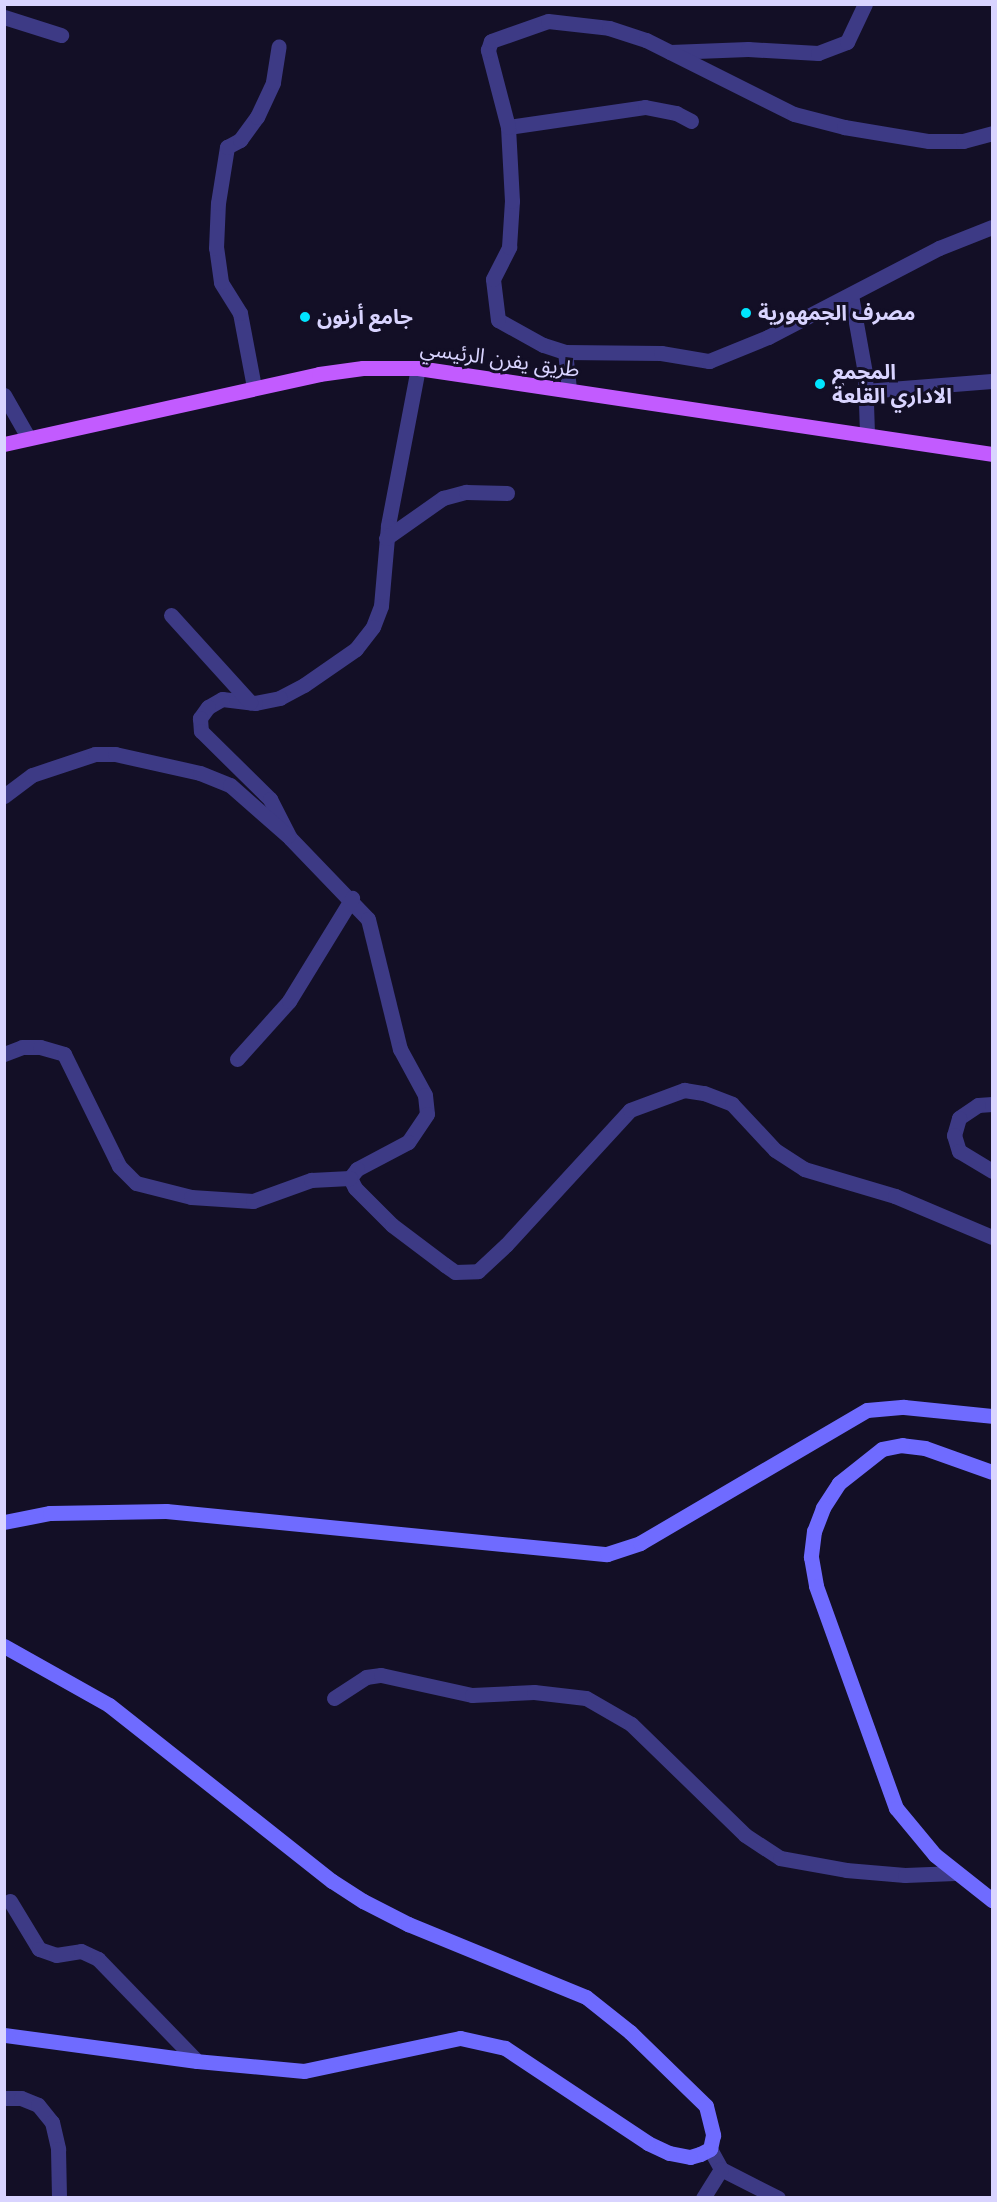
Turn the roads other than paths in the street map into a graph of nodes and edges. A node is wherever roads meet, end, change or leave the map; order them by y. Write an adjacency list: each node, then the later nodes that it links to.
1 (865, 4): 5 (street)
2 (4, 17): 3 (street)
3 (61, 35)
4 (279, 46): 14 (street)
5 (667, 52): 7 (street); 8 (street)
6 (691, 121): 7 (street)
7 (508, 127): 11 (street)
8 (993, 133)
9 (993, 227): 10 (street)
10 (851, 295): 11 (street); 16 (street)
11 (565, 352): 15 (street)
12 (418, 368): 14 (main road, طريق يفرن الرئيسي); 15 (main road, طريق يفرن الرئيسي); 23 (street)
13 (993, 381): 16 (street)
14 (254, 387): 19 (main road, طريق يفرن الرئيسي)
15 (569, 389): 18 (main road, طريق يفرن الرئيسي)
16 (865, 391): 18 (street)
17 (4, 395): 19 (street)
18 (867, 434): 21 (main road, طريق يفرن الرئيسي)
19 (28, 437): 20 (main road, طريق يفرن الرئيسي)
20 (4, 444)
21 (993, 454)
22 (507, 493): 23 (street)
23 (386, 538): 25 (street)
24 (171, 615): 25 (street)
25 (250, 702): 27 (street)
26 (4, 796): 27 (street)
27 (290, 838): 28 (street)
28 (352, 898): 30 (street); 33 (street)
29 (4, 1054): 33 (street)
30 (237, 1059)
31 (993, 1104): 32 (street)
32 (993, 1171)
33 (350, 1178): 34 (street)
34 (993, 1237)
35 (993, 1416): 37 (street)
36 (993, 1472): 40 (street)
37 (4, 1522)
38 (4, 1646): 46 (street)
39 (334, 1698): 40 (street)
40 (955, 1873): 41 (street)
41 (993, 1900)
42 (10, 1901): 44 (street)
43 (4, 2035): 44 (street)
44 (197, 2061): 46 (street)
45 (4, 2098): 48 (street)
46 (710, 2149): 47 (street)
47 (721, 2169): 49 (street); 50 (street)
48 (59, 2198)
49 (703, 2198)
50 (778, 2198)

